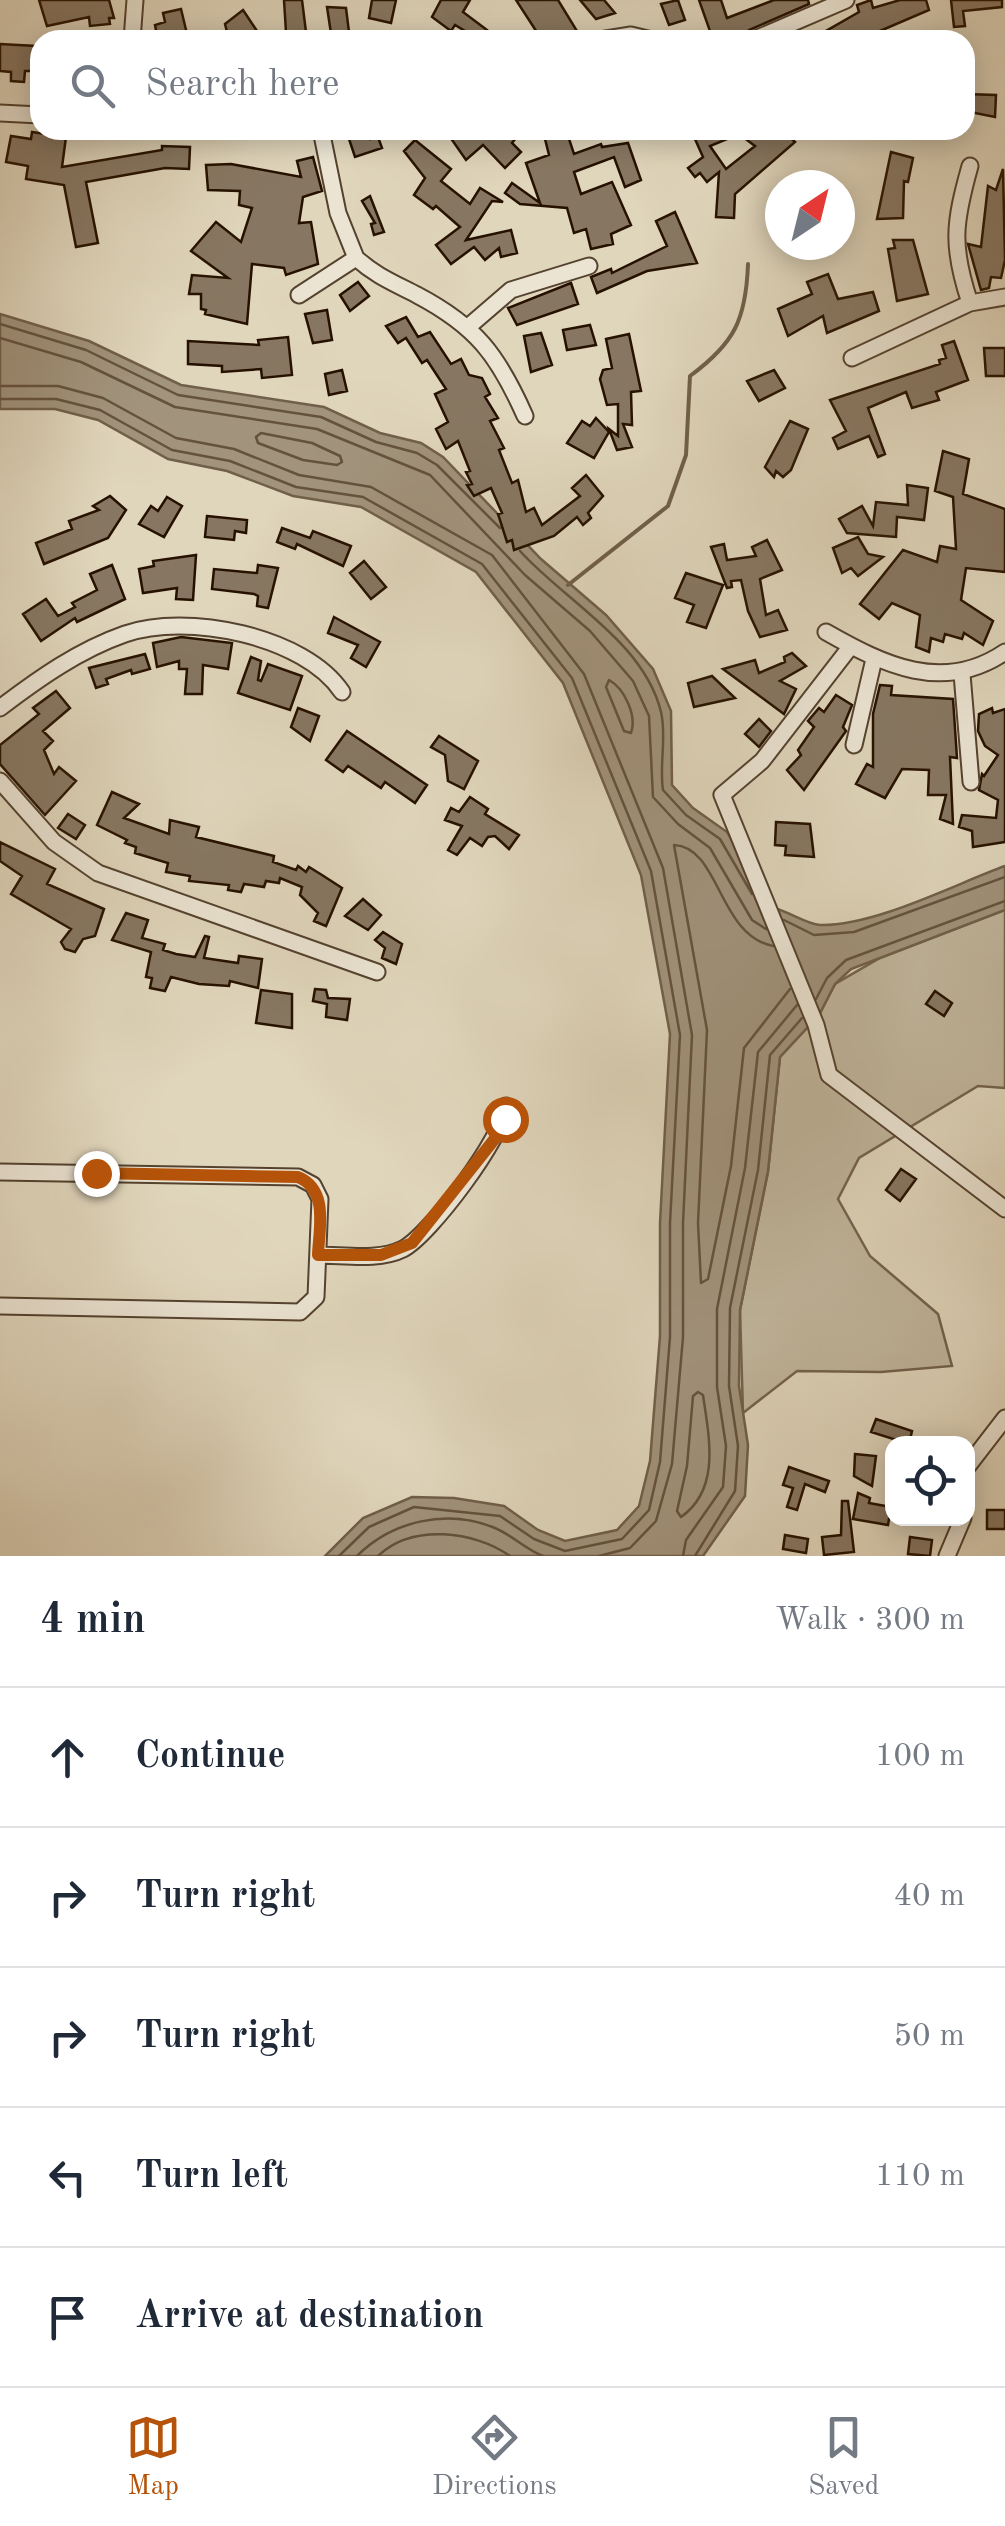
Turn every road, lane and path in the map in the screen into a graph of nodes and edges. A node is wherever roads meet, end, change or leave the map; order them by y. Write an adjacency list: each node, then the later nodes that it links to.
1 (135, 0): 3 (street)
2 (846, 0): 4 (street)
3 (133, 30)
4 (776, 30)
5 (0, 113): 6 (street)
6 (30, 114)
7 (323, 140): 9 (street)
8 (970, 166): 13 (street)
9 (356, 258): 11 (street); 14 (street)
10 (589, 266): 14 (street)
11 (299, 295)
12 (1005, 297): 13 (street)
13 (970, 303): 15 (street)
14 (468, 327): 16 (street)
15 (852, 358)
16 (525, 416)
17 (826, 632): 18 (street)
18 (851, 646): 20 (street); 30 (street)
19 (1005, 652): 21 (street)
20 (874, 659): 21 (street); 24 (street)
21 (962, 674): 26 (street)
22 (342, 692): 23 (street)
23 (0, 708)
24 (854, 745)
25 (0, 781): 27 (street)
26 (972, 782)
27 (377, 972)
28 (506, 1106): 31 (street)
29 (0, 1172): 31 (street)
30 (1005, 1209)
31 (318, 1255): 32 (street)
32 (0, 1306)
33 (1005, 1418): 34 (street)
34 (975, 1457)
35 (960, 1526): 36 (street)
36 (947, 1556)

